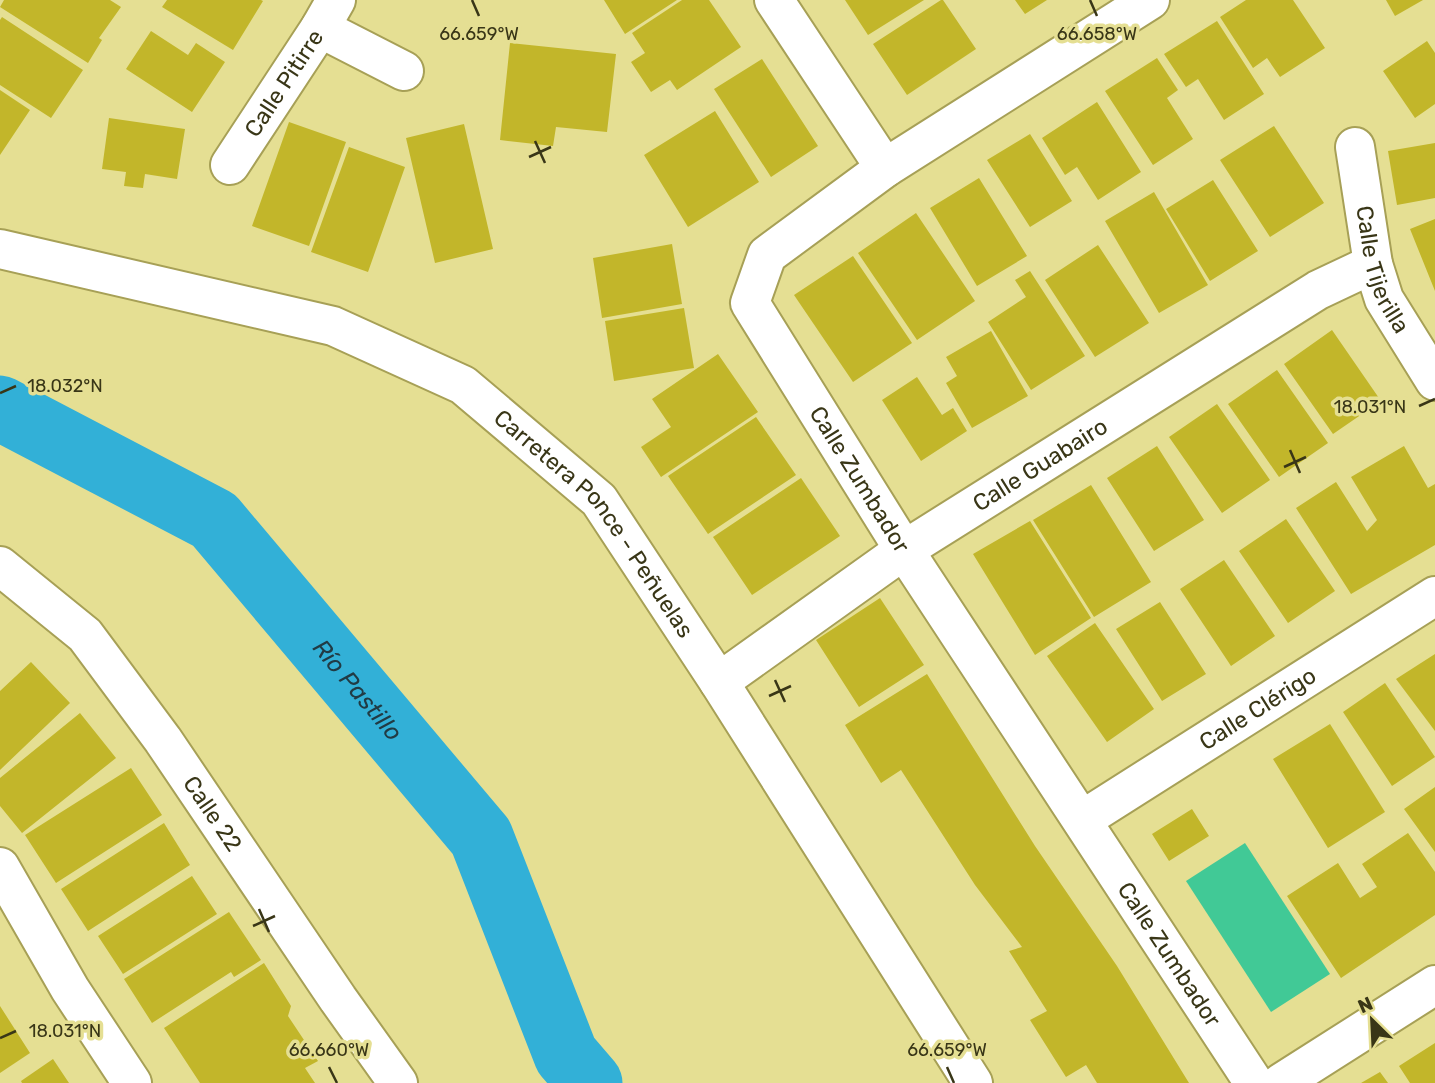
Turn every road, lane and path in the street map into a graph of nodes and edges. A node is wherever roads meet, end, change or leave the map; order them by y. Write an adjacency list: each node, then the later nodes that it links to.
1 (774, 0): 7 (street)
2 (1150, 0): 7 (street, Calle Zumbador)
3 (328, 14): 4 (street); 6 (street, Calle Pitirre)
4 (404, 71)
5 (1355, 147): 9 (street, Calle Tijerilla)
6 (230, 165)
7 (885, 168): 11 (street, Calle Zumbador)
8 (0, 249): 14 (street, Carretera Ponce - Peñuelas)
9 (1373, 264): 10 (street, Calle Tijerilla); 11 (street, Calle Guabairo)
10 (1435, 381)
11 (904, 550): 14 (street, Calle Guabairo); 15 (street, Calle Zumbador)
12 (0, 566): 19 (street, Calle 22)
13 (1435, 596): 15 (street, Calle Clérigo)
14 (719, 682): 20 (street, Carretera Ponce - Peñuelas)
15 (1082, 820): 21 (street, Calle Zumbador)
16 (0, 867): 18 (street)
17 (1435, 985): 22 (street)
18 (132, 1083)
19 (398, 1083)
20 (973, 1083)
21 (1254, 1083)
22 (1282, 1083)

